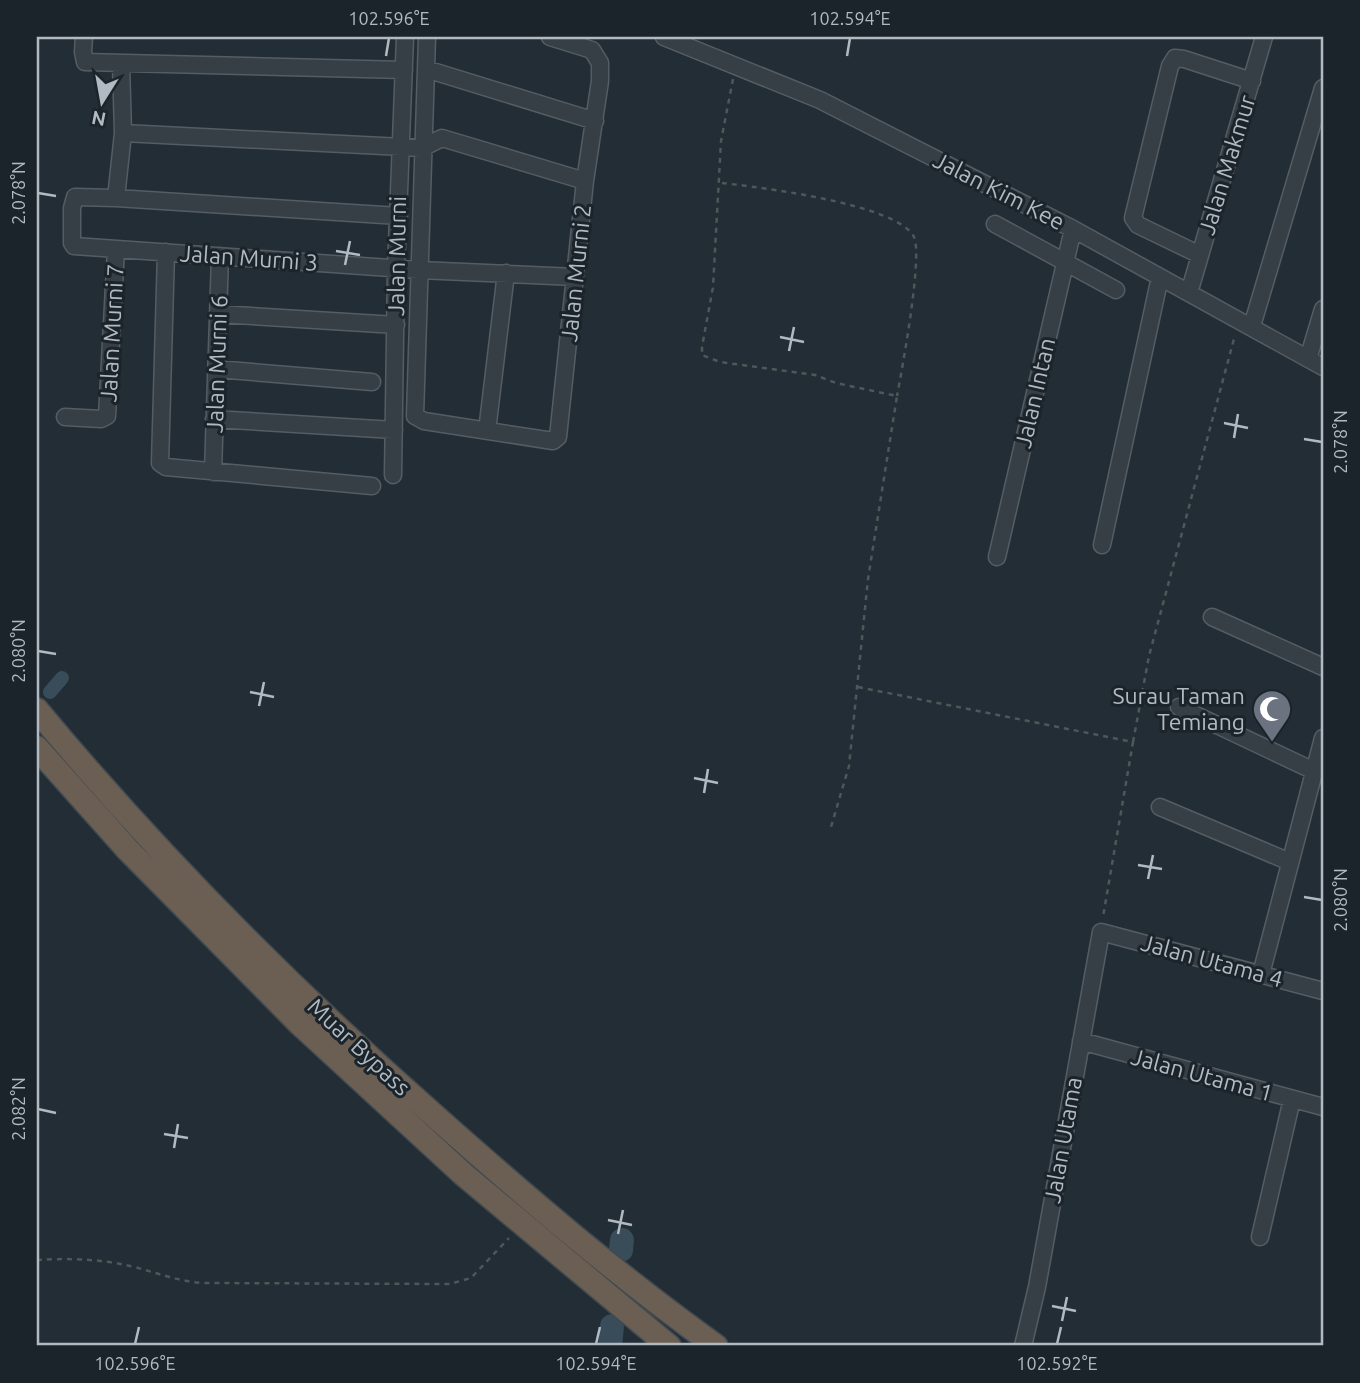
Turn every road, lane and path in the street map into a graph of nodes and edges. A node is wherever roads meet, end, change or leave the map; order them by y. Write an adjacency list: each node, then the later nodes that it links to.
1 (84, 37): 8 (street)
2 (405, 37): 10 (street, Jalan Murni)
3 (428, 37): 11 (street, Jalan Murni)
4 (550, 37): 7 (street)
5 (664, 37): 9 (street, Jalan Kim Kee)
6 (1264, 37): 12 (street, Jalan Makmur)
7 (575, 40): 14 (street)
8 (121, 65): 10 (street); 15 (street)
9 (736, 65): 19 (path); 23 (street, Jalan Kim Kee)
10 (404, 69): 16 (street, Jalan Murni)
11 (426, 69): 14 (street); 17 (street, Jalan Murni)
12 (1252, 81): 26 (street, Jalan Makmur); 26 (street)
13 (1323, 88): 38 (street)
14 (595, 121): 18 (street)
15 (123, 133): 16 (street, Jalan Murni 2); 20 (street)
16 (400, 147): 17 (street, Jalan Murni 2); 21 (street, Jalan Murni)
17 (422, 148): 18 (street, Jalan Murni 2); 30 (street, Jalan Murni)
18 (586, 181): 32 (street, Jalan Murni 2)
19 (720, 183): 44 (path); 44 (path)
20 (116, 198): 21 (street); 24 (street, Jalan Murni 3)
21 (399, 216): 29 (street, Jalan Murni)
22 (995, 223): 28 (street)
23 (1073, 229): 28 (street, Jalan Intan); 33 (street, Jalan Kim Kee)
24 (116, 249): 25 (street, Jalan Murni 3); 45 (street, Jalan Murni 7)
25 (166, 252): 27 (street, Jalan Murni 3); 50 (street)
26 (1200, 254): 35 (street, Jalan Makmur)
27 (220, 256): 29 (street, Jalan Murni 3); 36 (street, Jalan Murni 6)
28 (1064, 263): 34 (street); 54 (street, Jalan Intan)
29 (396, 268): 30 (street, Jalan Murni 3); 39 (street, Jalan Murni)
30 (419, 270): 31 (street, Jalan Murni 3); 46 (street, Jalan Murni)
31 (506, 273): 32 (street, Jalan Murni 3); 49 (street)
32 (575, 277): 49 (street, Jalan Murni 2)
33 (1160, 277): 35 (street, Jalan Kim Kee); 53 (street)
34 (1116, 290)
35 (1189, 293): 38 (street, Jalan Kim Kee)
36 (218, 314): 39 (street); 42 (street, Jalan Murni 6)
37 (1322, 321): 40 (street)
38 (1245, 323): 40 (street, Jalan Kim Kee); 61 (path)
39 (396, 325): 48 (street, Jalan Murni)
40 (1308, 359): 41 (street, Jalan Kim Kee)
41 (1323, 367)
42 (216, 369): 43 (street); 47 (street, Jalan Murni 6)
43 (372, 382)
44 (897, 396): 57 (path)
45 (65, 416)
46 (415, 416): 49 (street, Jalan Murni 2)
47 (214, 419): 48 (street); 50 (street, Jalan Murni 6)
48 (394, 430): 51 (street, Jalan Murni)
49 (487, 431)
50 (213, 472): 52 (street)
51 (393, 475)
52 (372, 486)
53 (1102, 545)
54 (997, 556)
55 (1212, 617): 56 (street)
56 (1323, 667)
57 (858, 687): 61 (path); 65 (path)
58 (1179, 707): 63 (street)
59 (37, 710): 77 (highway, Muar Bypass)
60 (1323, 738): 63 (street)
61 (1133, 742): 67 (path)
62 (37, 748): 73 (highway, Muar Bypass)
63 (1314, 771): 66 (street)
64 (1160, 807): 66 (street)
65 (831, 827)
66 (1290, 862): 68 (street)
67 (1101, 932): 68 (street, Jalan Utama 4); 70 (street, Jalan Utama)
68 (1261, 974): 69 (street, Jalan Utama 4)
69 (1323, 991)
70 (1081, 1041): 71 (street, Jalan Utama 1); 78 (street, Jalan Utama)
71 (1292, 1099): 72 (street, Jalan Utama 1); 74 (street)
72 (1323, 1107)
73 (522, 1224): 75 (path); 76 (highway, Muar Bypass)
74 (1260, 1237)
75 (37, 1260)
76 (668, 1346)
77 (716, 1346)
78 (1023, 1346)

